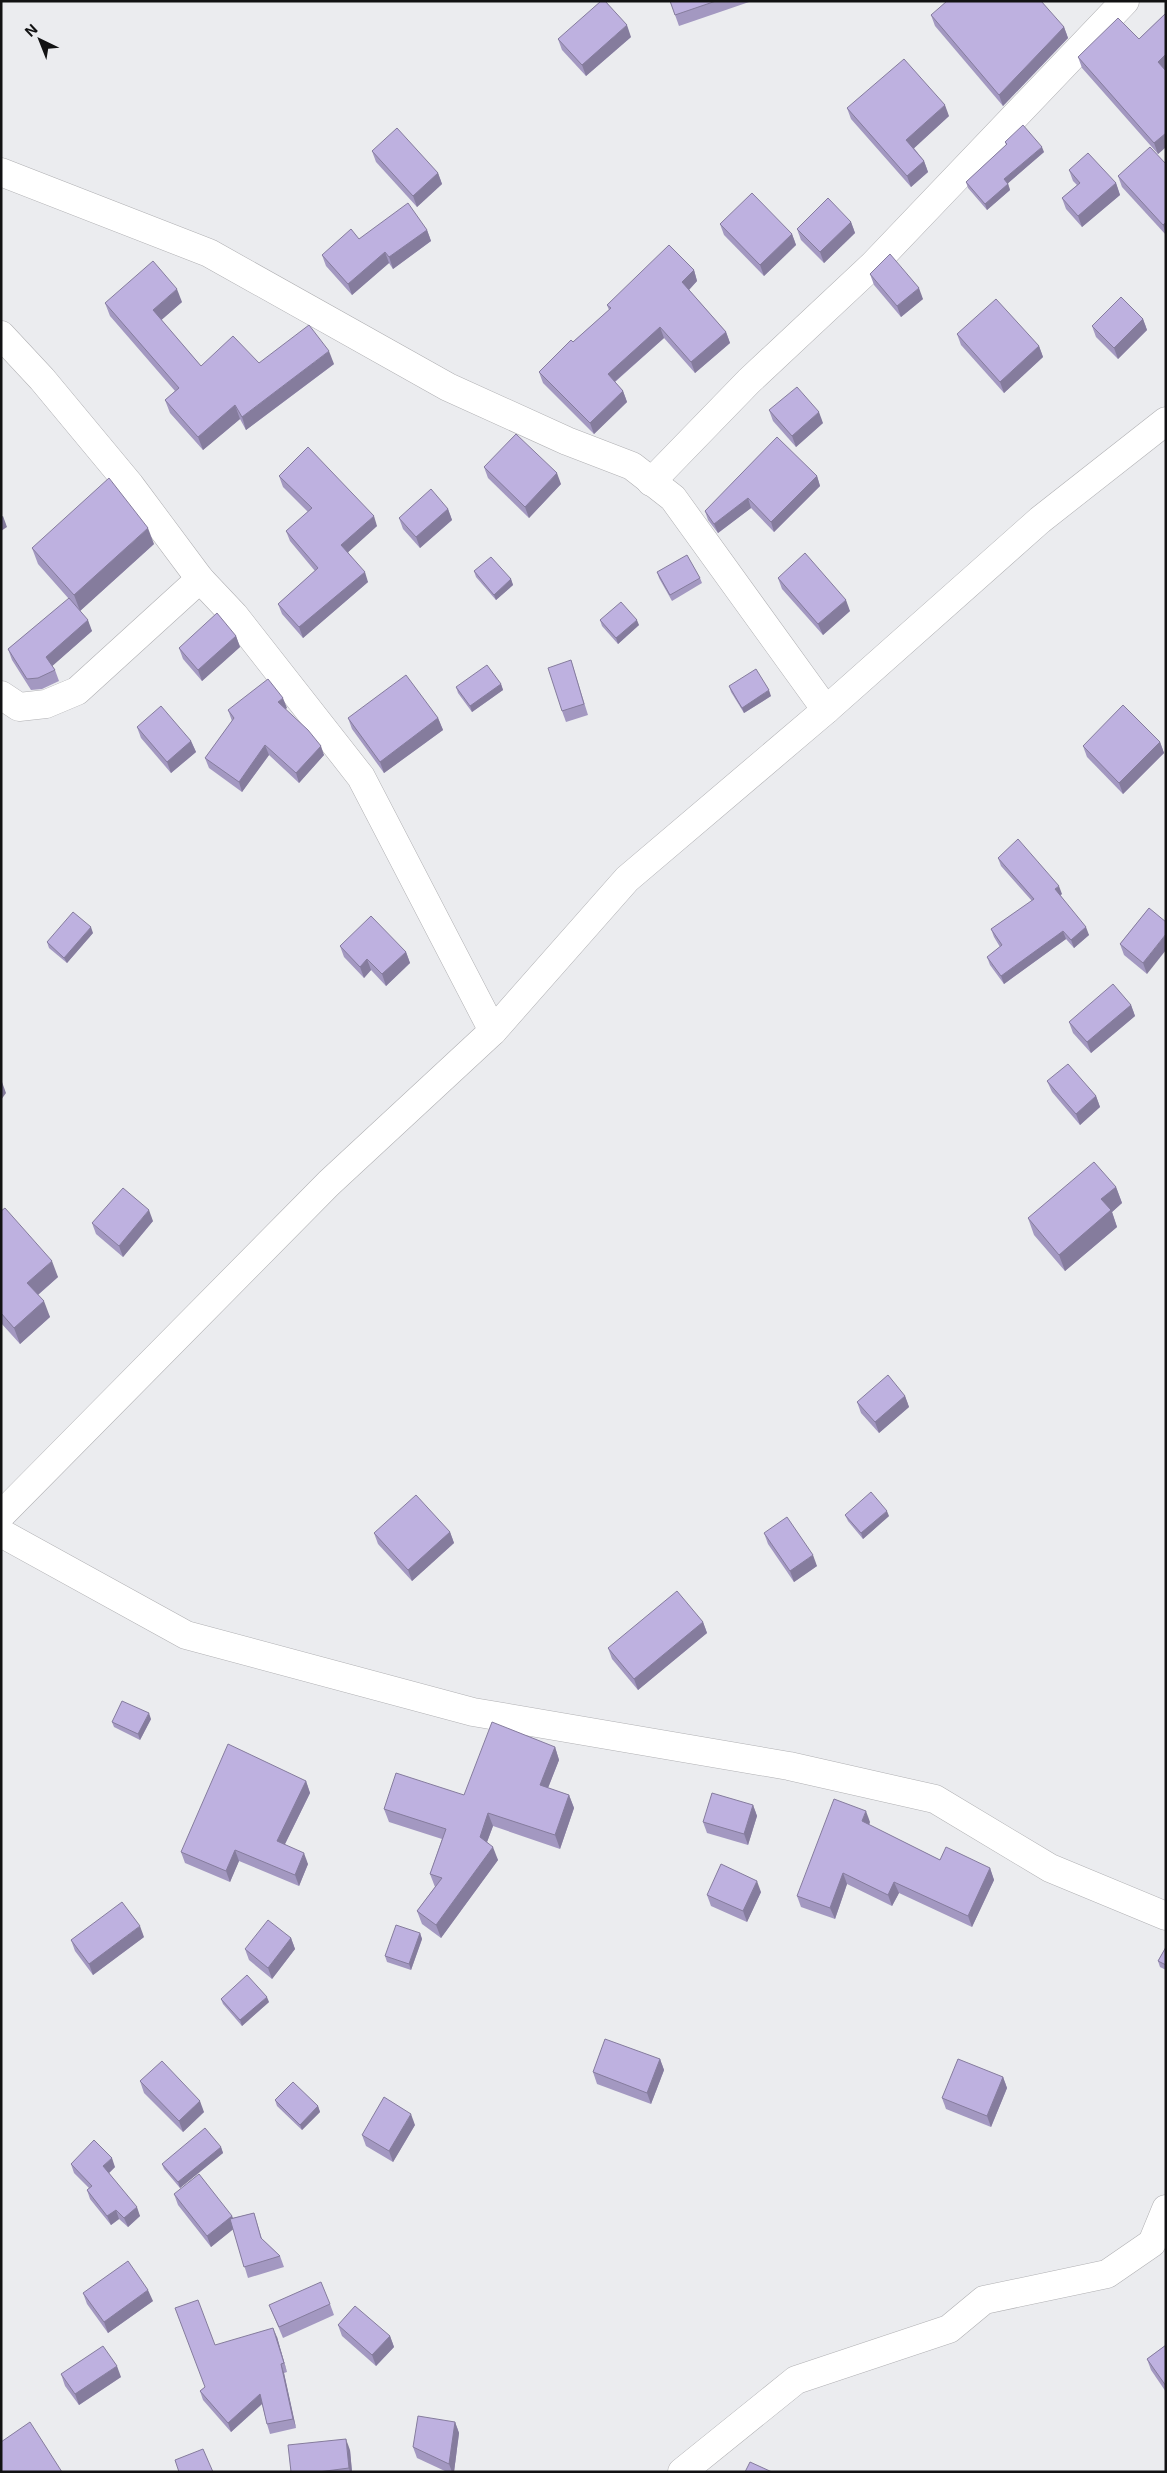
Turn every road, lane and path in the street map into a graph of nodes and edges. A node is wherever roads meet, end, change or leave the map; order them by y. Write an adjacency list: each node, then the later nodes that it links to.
1 (1125, 1): 5 (street)
2 (1, 172): 5 (street)
3 (1, 335): 6 (street)
4 (1166, 422): 8 (street)
5 (651, 482): 8 (street)
6 (200, 579): 7 (street); 9 (street)
7 (1, 695)
8 (826, 710): 9 (street)
9 (493, 1031): 10 (street)
10 (1, 1515)
11 (1, 1533): 12 (street)
12 (1166, 1916)
13 (1166, 2209): 14 (street)
14 (682, 2472)

